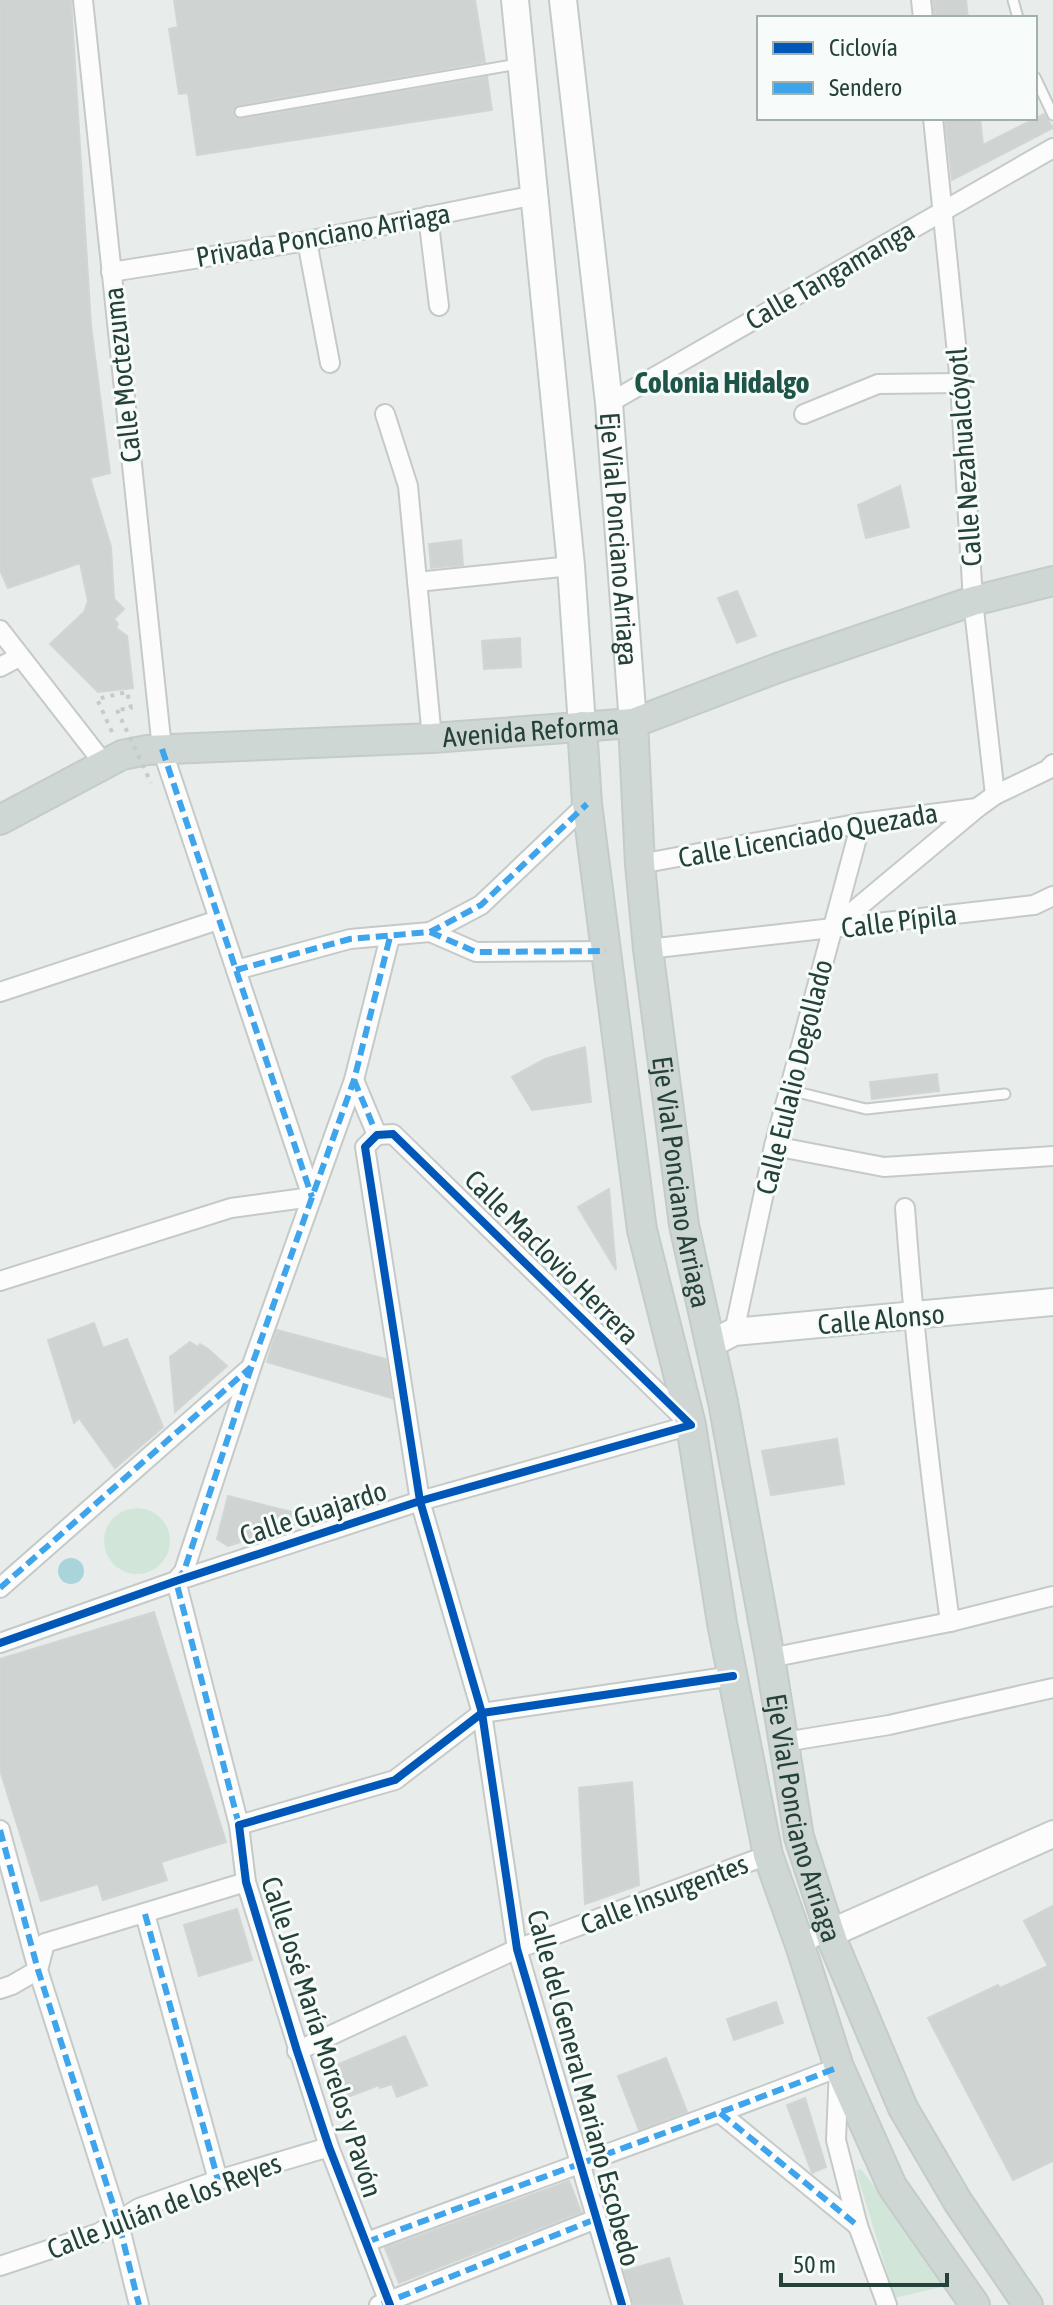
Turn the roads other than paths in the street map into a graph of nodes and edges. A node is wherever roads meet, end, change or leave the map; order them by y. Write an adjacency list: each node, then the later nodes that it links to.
1 (83, 0): 14 (street, Calle Moctezuma)
2 (515, 0): 4 (main road, Eje Vial Ponciano Arriaga)
3 (563, 0): 18 (main road, Eje Vial Ponciano Arriaga)
4 (521, 63): 6 (lane); 10 (main road, Eje Vial Ponciano Arriaga)
5 (1037, 81): 7 (lane)
6 (240, 112)
7 (1053, 115)
8 (933, 120): 11 (street, Calle Nezahualcóyotl)
9 (1053, 148): 11 (street, Calle Tangamanga)
10 (535, 195): 12 (street, Privada Ponciano Arriaga); 21 (main road, Eje Vial Ponciano Arriaga)
11 (942, 210): 17 (street, Calle Nezahualcóyotl); 18 (street, Calle Tangamanga)
12 (428, 216): 13 (street, Privada Ponciano Arriaga); 15 (street)
13 (307, 241): 14 (street, Privada Ponciano Arriaga); 16 (street)
14 (111, 272): 31 (street, Calle Moctezuma)
15 (439, 306)
16 (330, 363)
17 (960, 383): 20 (street); 24 (street, Calle Nezahualcóyotl)
18 (609, 403): 28 (main road, Eje Vial Ponciano Arriaga)
19 (385, 414): 23 (street)
20 (804, 414)
21 (571, 566): 23 (street); 29 (main road, Eje Vial Ponciano Arriaga)
22 (1053, 581): 24 (main road, Avenida Reforma)
23 (417, 582): 30 (street)
24 (973, 601): 28 (main road, Avenida Reforma); 34 (street, Calle Nezahualcóyotl)
25 (0, 630): 26 (street)
26 (19, 657): 27 (street); 32 (street)
27 (0, 667)
28 (633, 723): 29 (main road, Avenida Reforma); 39 (main road, Eje Vial Ponciano Arriaga)
29 (582, 726): 30 (main road, Avenida Reforma); 35 (main road, Eje Vial Ponciano Arriaga)
30 (432, 738): 31 (main road, Avenida Reforma)
31 (162, 749): 32 (main road, Avenida Reforma); 41 (street, Calle Moctezuma)
32 (113, 760): 37 (main road, Avenida Reforma)
33 (1053, 764): 34 (street, Calle Licenciado Quezada)
34 (995, 795): 36 (street, Calle Licenciado Quezada)
35 (587, 804): 43 (street); 46 (main road, Eje Vial Ponciano Arriaga)
36 (977, 808): 38 (street, Calle Licenciado Quezada); 42 (street, Calle Licenciado Quezada)
37 (0, 820)
38 (861, 823): 39 (street, Calle Licenciado Quezada); 42 (street, Calle Eulalio Degollado)
39 (640, 864): 45 (main road, Eje Vial Ponciano Arriaga)
40 (1053, 896): 42 (street, Calle Pípila)
41 (218, 920): 47 (street, Calle Moctezuma); 48 (street)
42 (832, 929): 45 (street, Calle Pípila); 50 (street, Calle Eulalio Degollado)
43 (430, 932): 44 (street); 46 (street)
44 (390, 937): 47 (street); 49 (street)
45 (648, 949): 60 (main road, Eje Vial Ponciano Arriaga)
46 (606, 951): 62 (main road, Eje Vial Ponciano Arriaga)
47 (236, 970): 55 (street, Calle Moctezuma)
48 (0, 992)
49 (354, 1080): 52 (street); 55 (street)
50 (789, 1090): 51 (lane); 53 (street, Calle Eulalio Degollado)
51 (1005, 1094)
52 (377, 1135): 62 (street, Calle Maclovio Herrera); 63 (street, Calle del General Mariano Escobedo)
53 (774, 1146): 54 (street); 60 (street, Calle Eulalio Degollado)
54 (1053, 1156)
55 (312, 1197): 57 (street); 61 (street)
56 (905, 1208): 59 (street)
57 (0, 1281)
58 (1053, 1302): 59 (main road, Calle Alonso)
59 (913, 1317): 60 (main road, Calle Alonso); 67 (street)
60 (723, 1337): 69 (main road, Eje Vial Ponciano Arriaga)
61 (251, 1367): 64 (street); 65 (street)
62 (691, 1425): 63 (street, Calle Guajardo); 70 (main road, Eje Vial Ponciano Arriaga)
63 (420, 1501): 64 (street, Calle Guajardo); 72 (street, Calle del General Mariano Escobedo)
64 (176, 1581): 68 (street, Calle Guajardo); 74 (street, Calle José María Morelos y Pavón)
65 (0, 1588)
66 (1053, 1596): 67 (street)
67 (950, 1622): 69 (street)
68 (0, 1643)
69 (770, 1658): 73 (main road, Eje Vial Ponciano Arriaga)
70 (733, 1676): 72 (street); 78 (main road, Eje Vial Ponciano Arriaga)
71 (1053, 1688): 73 (street)
72 (482, 1713): 74 (street); 83 (street, Calle del General Mariano Escobedo)
73 (784, 1742): 81 (main road, Eje Vial Ponciano Arriaga)
74 (239, 1825): 79 (street, Calle José María Morelos y Pavón)
75 (0, 1830): 84 (street)
76 (1053, 1830): 81 (street)
77 (1053, 1843): 81 (lane)
78 (768, 1855): 82 (main road, Eje Vial Ponciano Arriaga); 83 (street, Calle Insurgentes)
79 (246, 1882): 80 (street); 86 (street, Calle José María Morelos y Pavón)
80 (145, 1914): 84 (street); 91 (street)
81 (831, 1935): 82 (street); 102 (main road, Eje Vial Ponciano Arriaga)
82 (800, 1945): 87 (main road, Eje Vial Ponciano Arriaga)
83 (517, 1949): 86 (street, Calle Insurgentes); 90 (street, Calle del General Mariano Escobedo)
84 (38, 1970): 85 (street); 93 (street)
85 (0, 1989)
86 (297, 2051): 89 (street, Calle José María Morelos y Pavón)
87 (839, 2067): 88 (street); 94 (street); 101 (main road, Eje Vial Ponciano Arriaga)
88 (720, 2113): 90 (street); 94 (street)
89 (329, 2147): 91 (street, Calle Julián de los Reyes); 95 (street, Calle José María Morelos y Pavón)
90 (580, 2162): 92 (street, Calle del General Mariano Escobedo); 95 (street)
91 (218, 2180): 93 (street, Calle Julián de los Reyes)
92 (596, 2219): 97 (street); 99 (street, Calle del General Mariano Escobedo)
93 (118, 2220): 96 (street, Calle Julián de los Reyes); 98 (street)
94 (858, 2226): 100 (street)
95 (367, 2242): 97 (street, Calle José María Morelos y Pavón)
96 (0, 2266)
97 (386, 2304)
98 (139, 2305)
99 (622, 2305)
100 (887, 2305)
101 (975, 2305)
102 (1028, 2305)

